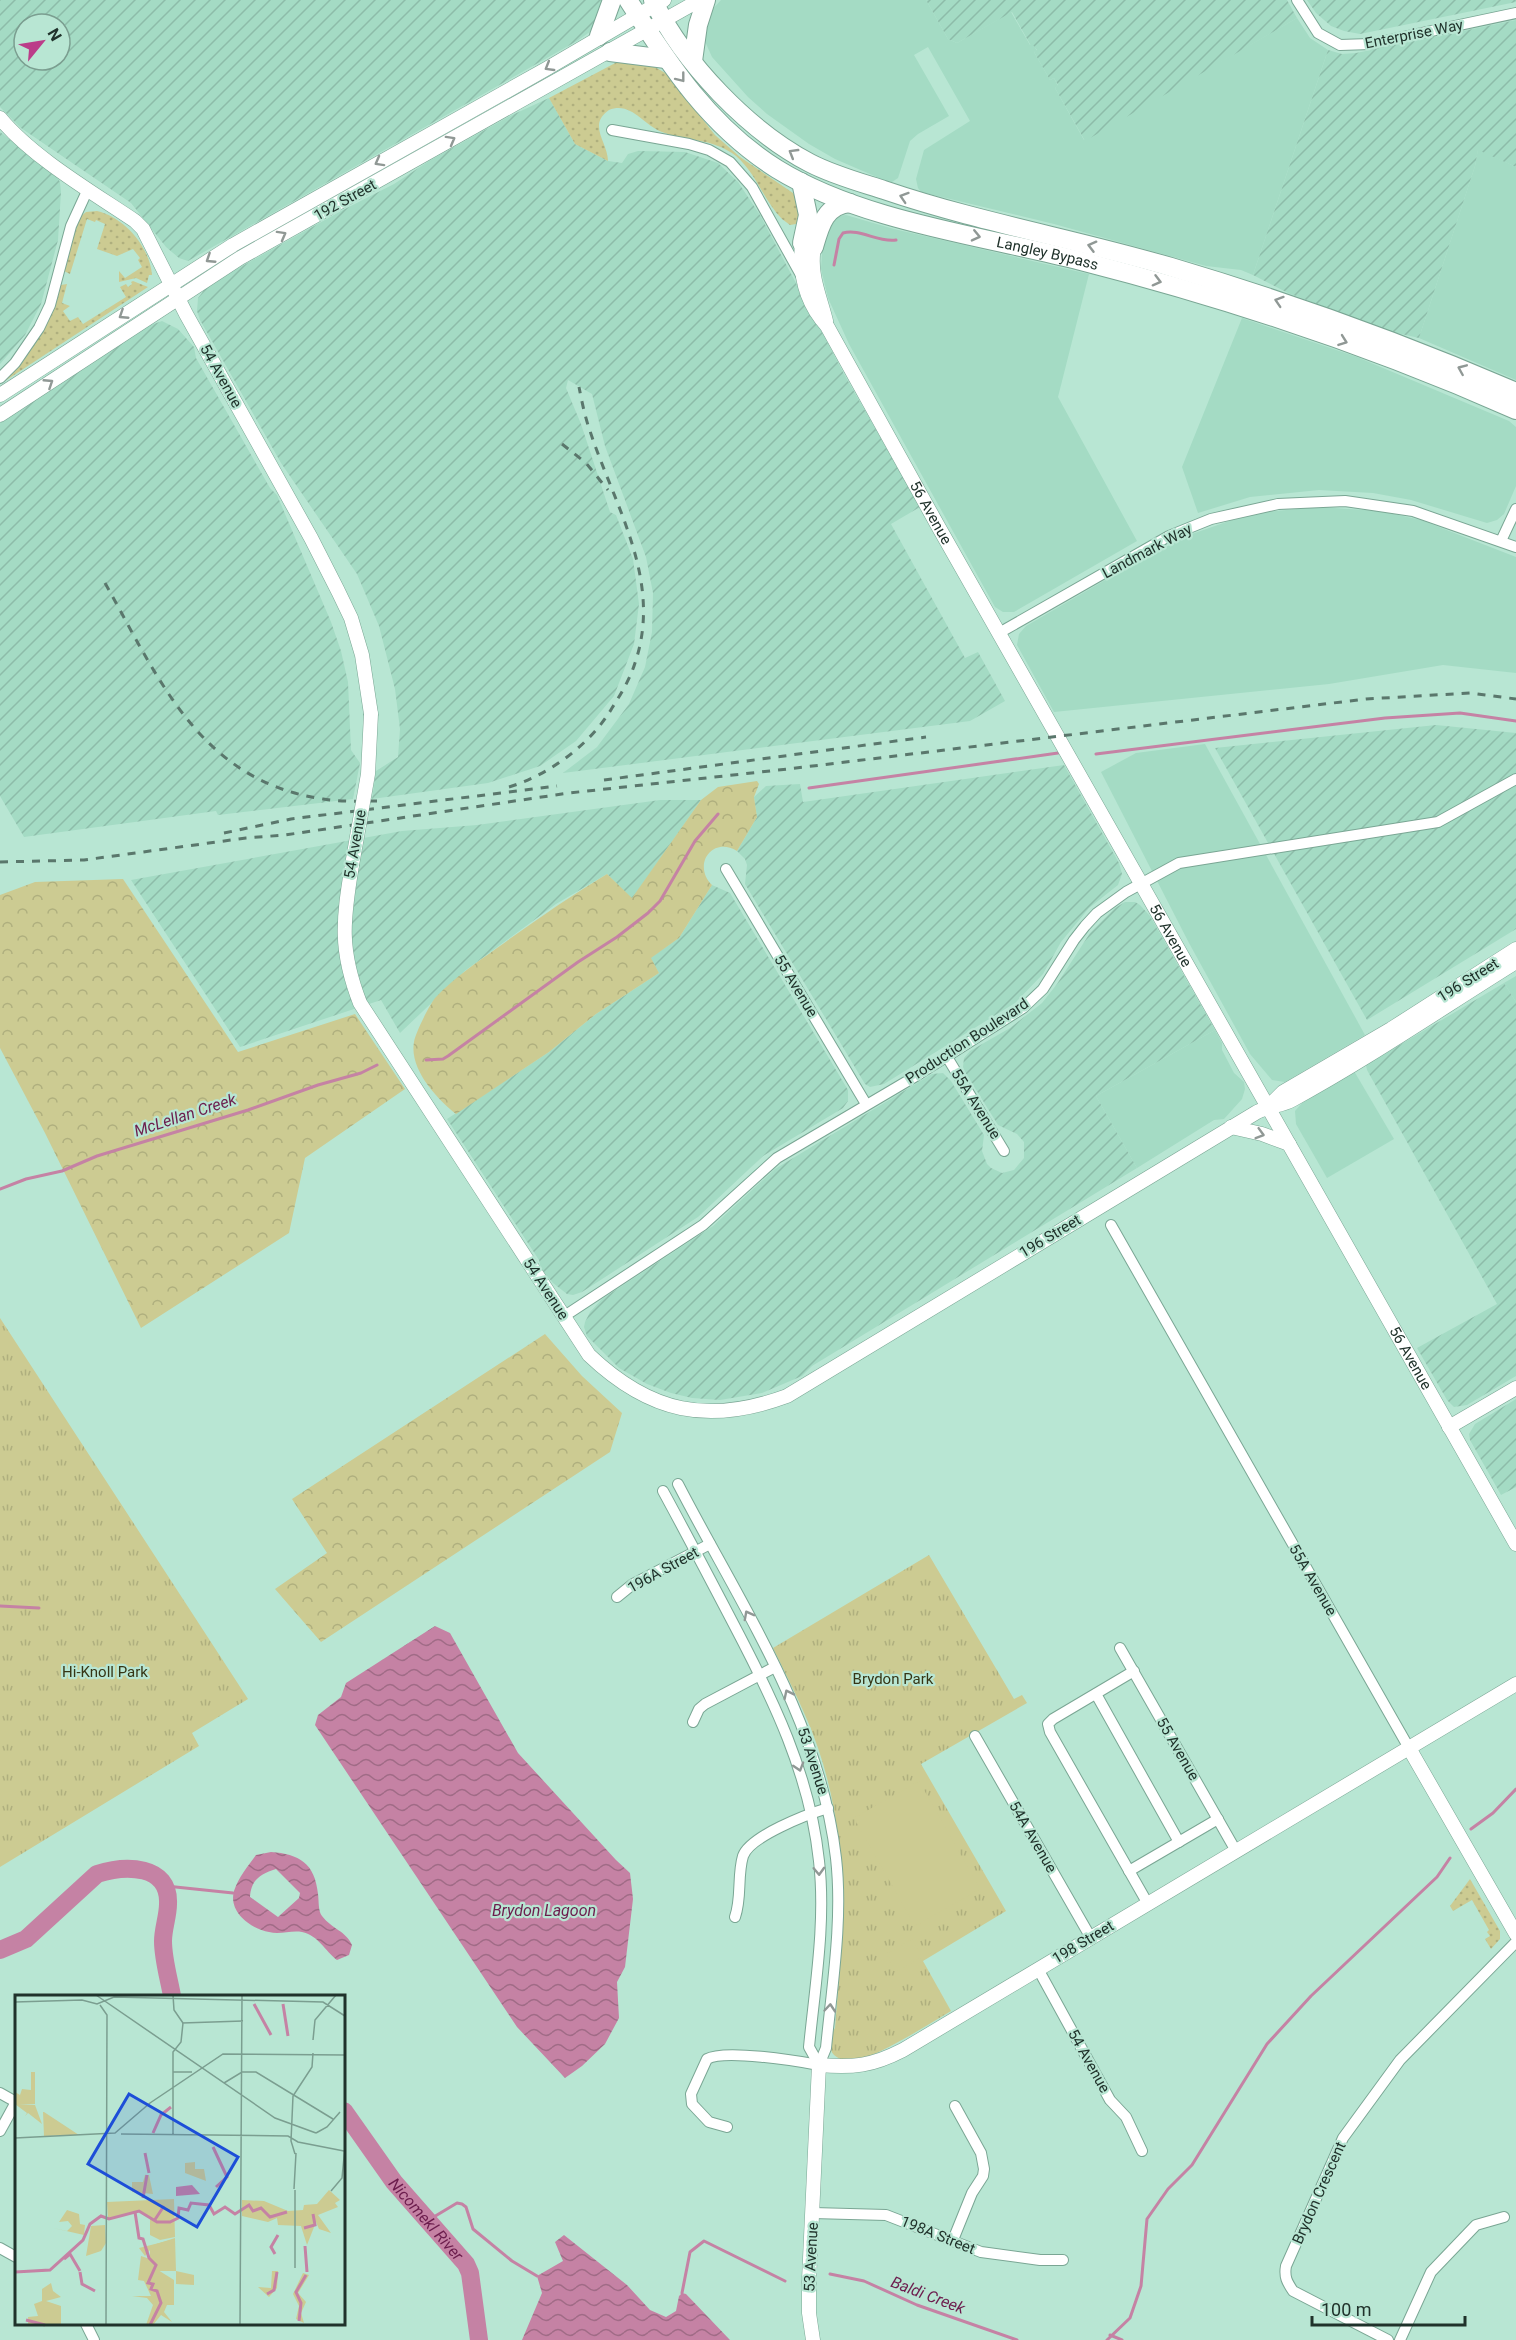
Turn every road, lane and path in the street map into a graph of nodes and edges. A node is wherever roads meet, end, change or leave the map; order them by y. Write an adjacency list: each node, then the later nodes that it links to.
1 (612, 0): 10 (highway)
2 (700, 0): 8 (main road, 192 Street)
3 (706, 0): 13 (highway)
4 (1297, 0): 7 (street, Enterprise Way)
5 (658, 2): 6 (main road, 192 Street); 8 (highway, Langley Bypass)
6 (633, 7): 9 (highway, Langley Bypass); 10 (main road, 192 Street)
7 (1516, 13)
8 (664, 21): 9 (main road, 192 Street); 13 (highway, Langley Bypass)
9 (648, 30): 11 (main road, 192 Street); 12 (highway, Langley Bypass)
10 (599, 36): 22 (main road, 192 Street, one-way to 22)
11 (610, 52): 12 (highway); 23 (main road, 192 Street, one-way to 11)
12 (666, 59): 16 (highway, Langley Bypass, one-way to 16)
13 (693, 61): 29 (highway, Langley Bypass, one-way to 13)
14 (0, 118): 17 (main road, 54 Avenue)
15 (612, 130): 19 (street, 56 Avenue)
16 (801, 182): 18 (highway, Langley Bypass); 20 (highway)
17 (88, 189): 22 (main road, 54 Avenue); 26 (street)
18 (850, 203): 20 (highway); 29 (highway, Langley Bypass, one-way to 29)
19 (772, 222): 20 (street, 56 Avenue); 21 (street, 56 Avenue)
20 (808, 245): 21 (main road, 56 Avenue); 24 (main road, 56 Avenue)
21 (804, 281): 24 (main road, 56 Avenue)
22 (172, 284): 23 (main road, 54 Avenue); 25 (main road, 192 Street, one-way to 25)
23 (179, 298): 30 (main road, 192 Street, one-way to 23); 47 (main road, 54 Avenue, bridge)
24 (827, 326): 34 (main road, 56 Avenue)
25 (35, 372): 27 (main road, 192 Street); 28 (main road)
26 (0, 378)
27 (0, 395)
28 (0, 404)
29 (1515, 406)
30 (0, 415)
31 (1516, 509): 32 (street)
32 (1501, 541): 33 (street, Landmark Way); 34 (street, Landmark Way)
33 (1516, 547)
34 (999, 633): 37 (main road, 56 Avenue)
35 (1516, 778): 37 (street, Production Boulevard)
36 (726, 868): 41 (street, 55 Avenue)
37 (1141, 884): 40 (street, Production Boulevard); 42 (main road, 56 Avenue)
38 (1516, 949): 42 (main road, 196 Street)
39 (1516, 962): 42 (main road, 196 Street)
40 (947, 1057): 41 (street, Production Boulevard); 45 (street, 55A Avenue)
41 (866, 1104): 47 (street, Production Boulevard)
42 (1268, 1106): 43 (main road, 196 Street); 44 (main road, 56 Avenue)
43 (1231, 1127): 44 (main road, one-way to 44); 48 (main road, 196 Street)
44 (1289, 1144): 50 (main road, 56 Avenue)
45 (1004, 1150)
46 (1111, 1225): 65 (street, 55A Avenue)
47 (563, 1317): 48 (main road, 54 Avenue)
48 (834, 1369)
49 (1516, 1388): 50 (main road)
50 (1449, 1427): 54 (main road, 56 Avenue)
51 (678, 1484): 53 (street, 53 Avenue)
52 (663, 1491): 55 (street, 53 Avenue)
53 (707, 1539): 55 (street, 196A Street); 58 (street, 53 Avenue, one-way to 53)
54 (1516, 1544)
55 (695, 1552): 56 (street, 196A Street); 60 (street, 53 Avenue)
56 (617, 1597)
57 (1120, 1648): 59 (street, 55 Avenue)
58 (775, 1667): 60 (street); 66 (street, 53 Avenue, one-way to 58)
59 (1134, 1671): 62 (street); 68 (street, 55 Avenue)
60 (760, 1674): 63 (street); 67 (street, 53 Avenue, one-way to 67)
61 (1516, 1684): 65 (main road, 198 Street)
62 (1096, 1694): 69 (street); 71 (street)
63 (693, 1722)
64 (975, 1736): 75 (street, 54A Avenue)
65 (1409, 1748): 70 (main road, 198 Street); 74 (main road, 55A Avenue)
66 (828, 1808): 67 (street); 78 (street, 53 Avenue, one-way to 66)
67 (810, 1813): 73 (street); 78 (street, 53 Avenue, one-way to 78)
68 (1218, 1819): 69 (street); 70 (street, 55 Avenue)
69 (1179, 1842): 71 (street)
70 (1236, 1851): 72 (main road, 198 Street)
71 (1129, 1871): 72 (street)
72 (1148, 1904): 75 (main road, 198 Street)
73 (735, 1917)
74 (1516, 1934)
75 (1091, 1938): 77 (main road, 198 Street)
76 (1516, 1942): 95 (street, Brydon Crescent)
77 (1038, 1969): 78 (main road, 198 Street); 85 (street, 54 Avenue)
78 (819, 2065): 83 (street, 198 Street); 86 (main road, 53 Avenue)
79 (0, 2093): 80 (street)
80 (15, 2101)
81 (15, 2104): 84 (street)
82 (955, 2106): 88 (street)
83 (727, 2127)
84 (0, 2131)
85 (1142, 2151)
86 (813, 2213): 88 (street, 198A Street); 94 (main road, 53 Avenue)
87 (1504, 2217): 96 (street)
88 (953, 2240): 91 (street, 198A Street)
89 (0, 2248): 90 (street)
90 (15, 2256)
91 (1063, 2260)
92 (86, 2325): 93 (street)
93 (94, 2340)
94 (813, 2340)
95 (1388, 2340)
96 (1400, 2340)

